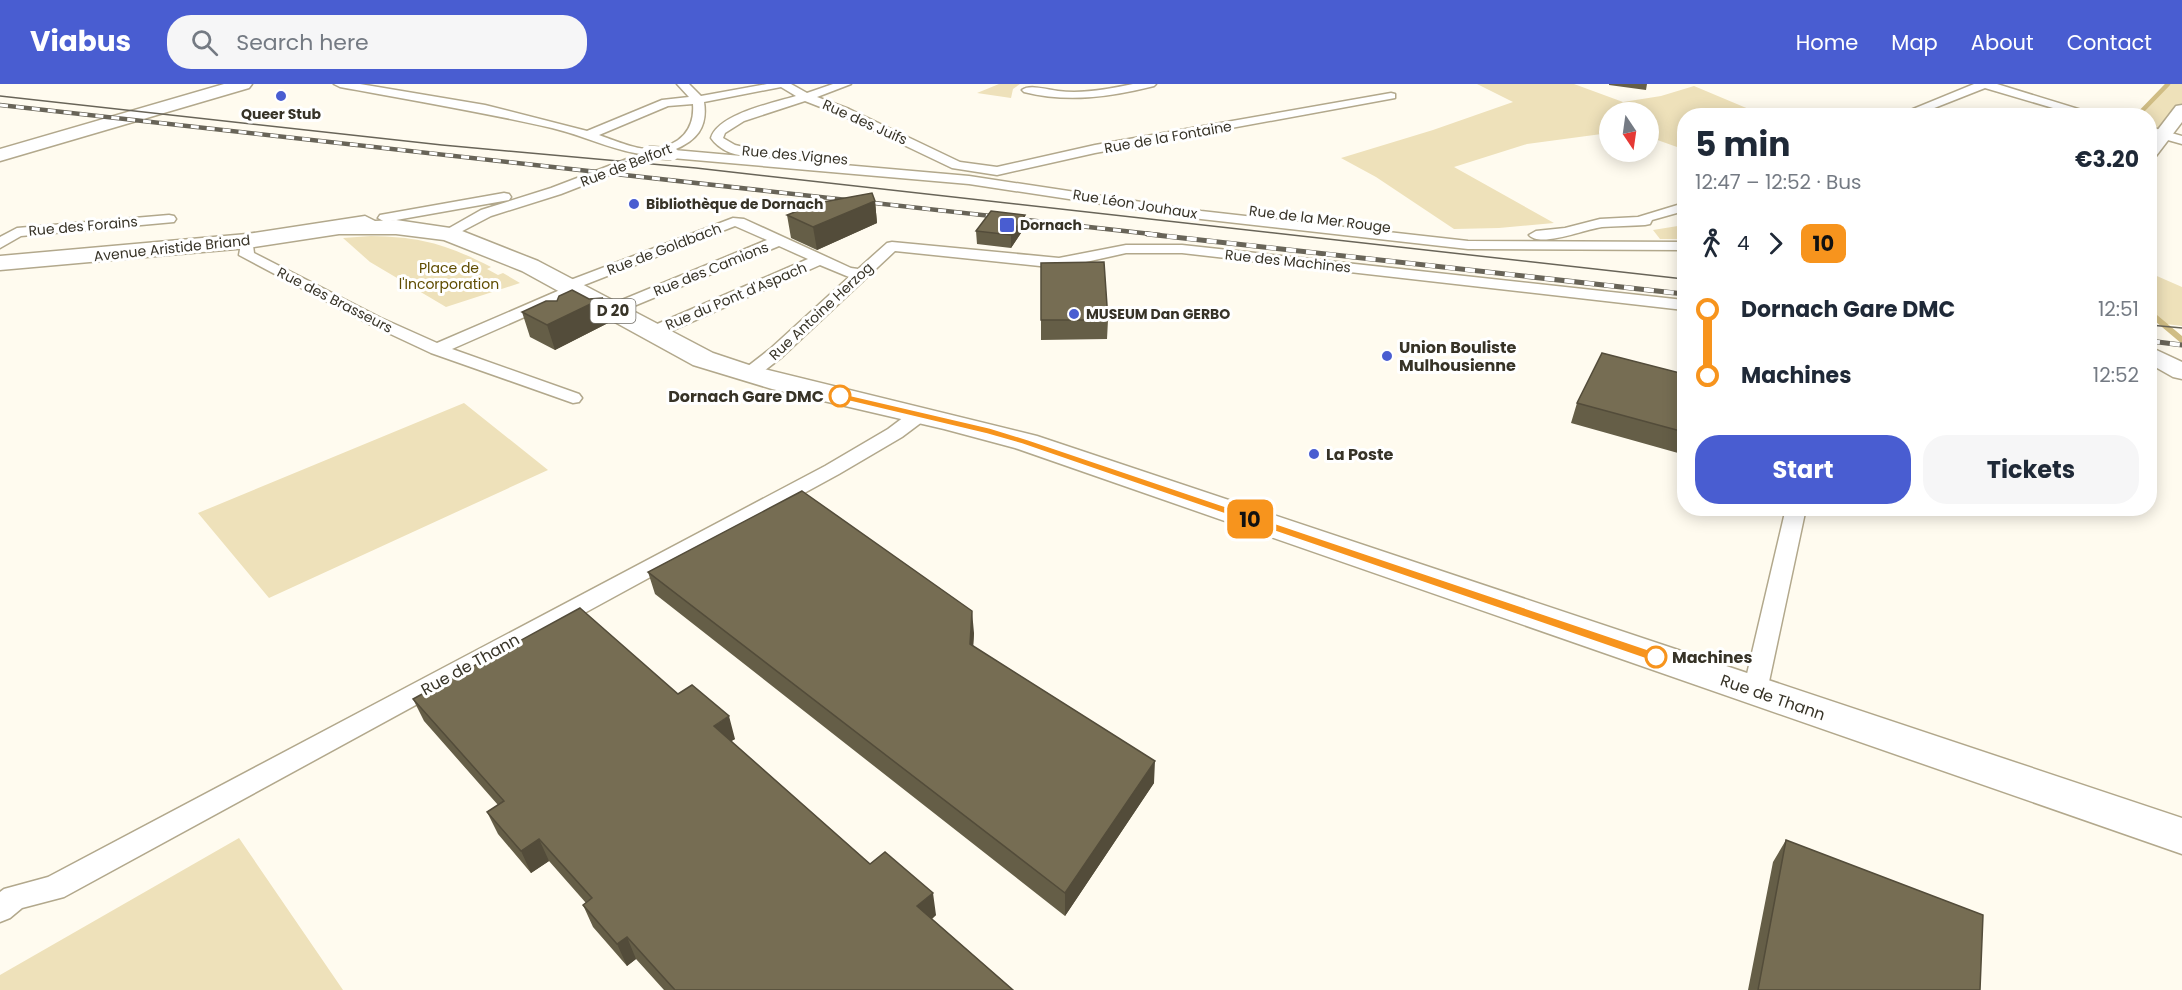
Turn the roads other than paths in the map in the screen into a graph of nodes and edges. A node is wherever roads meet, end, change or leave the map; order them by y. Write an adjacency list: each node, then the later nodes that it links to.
1 (243, 84): 18 (main road)
2 (340, 84): 16 (street, Rue Léon Jouhaux)
3 (683, 84): 11 (street)
4 (781, 84): 9 (street, Rue des Juifs); 11 (street)
5 (845, 84): 9 (street, Rue des Vignes)
6 (1150, 84): 8 (street)
7 (1985, 84): 12 (street); 13 (street)
8 (1028, 90)
9 (804, 96): 19 (street, Rue des Juifs); 19 (street, Rue des Vignes)
10 (1391, 96): 20 (street, Rue de la Fontaine)
11 (698, 100): 16 (street); 21 (street, Rue de Belfort)
12 (1923, 108)
13 (2068, 108)
14 (2182, 110): 15 (street)
15 (2157, 133): 17 (street)
16 (588, 135): 32 (street, Rue Léon Jouhaux, bridge)
17 (2182, 140)
18 (0, 155)
19 (946, 160): 20 (street, Rue de la Fontaine)
20 (998, 171): 25 (street, Rue de la Mer Rouge)
21 (555, 191): 23 (street); 27 (street)
22 (1677, 209): 25 (street, Rue de la Mer Rouge)
23 (385, 218): 26 (main road, Avenue Aristide Briand); 27 (main road, Avenue Aristide Briand)
24 (169, 219): 30 (street, Rue des Forains)
25 (1645, 221): 32 (street)
26 (344, 228): 27 (main road, Avenue Aristide Briand); 28 (main road, Avenue Aristide Briand)
27 (459, 229): 37 (main road, Rue de Thann / D 20)
28 (247, 241): 35 (main road, Avenue Aristide Briand); 41 (street, Rue des Brasseurs)
29 (778, 241): 34 (street, Rue de Goldbach); 37 (street, Rue de Goldbach); 39 (street, Rue des Camions)
30 (0, 244)
31 (892, 246): 36 (street, Rue Antoine Herzog); 38 (street, Rue des Machines)
32 (1666, 246): 33 (street, Rue Léon Jouhaux)
33 (1677, 246)
34 (819, 260): 36 (street, Rue de Goldbach); 40 (street, Rue du Pont d'Aspach)
35 (0, 263)
36 (860, 274): 44 (street, Rue Antoine Herzog)
37 (570, 288): 39 (main road, Rue de Thann / D 20); 41 (street)
38 (1677, 304)
39 (611, 310): 40 (main road, Rue de Thann / D 20)
40 (654, 332): 44 (main road, Rue de Thann / D 20)
41 (437, 349): 45 (street, Rue des Brasseurs)
42 (2157, 358): 43 (street)
43 (2182, 372)
44 (749, 374): 46 (main road, Rue de Thann / D 20)
45 (573, 398)
46 (919, 415): 48 (main road, Rue de Thann / D 20); 50 (street, Rue de Thann)
47 (1794, 516): 48 (street)
48 (1755, 691): 49 (main road, Rue de Thann / D 20)
49 (2182, 836)
50 (5, 900)

